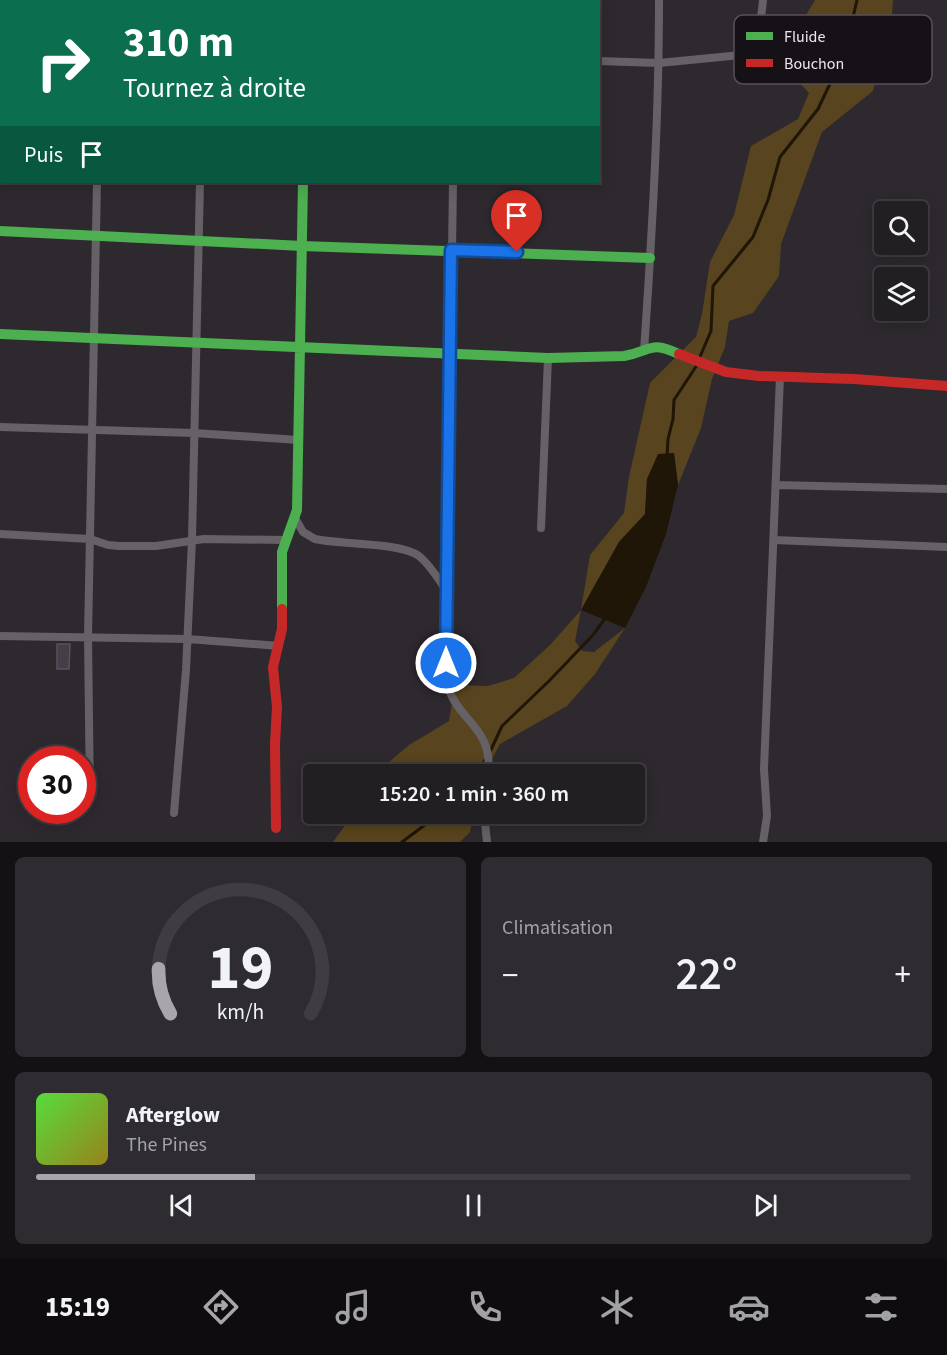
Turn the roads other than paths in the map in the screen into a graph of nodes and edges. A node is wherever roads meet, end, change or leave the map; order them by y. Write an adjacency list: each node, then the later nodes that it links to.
1 (659, 0): 6 (street)
2 (763, 0): 3 (street)
3 (761, 15)
4 (734, 56): 6 (street)
5 (600, 61): 6 (street)
6 (659, 63): 16 (street)
7 (97, 183): 12 (street)
8 (200, 183): 13 (street)
9 (303, 183): 14 (street)
10 (453, 183): 15 (street)
11 (0, 231): 12 (street)
12 (94, 236): 13 (street); 18 (street)
13 (198, 241): 14 (street); 19 (street)
14 (302, 246): 15 (street); 20 (street)
15 (451, 250): 16 (street); 22 (street)
16 (650, 258): 21 (street)
17 (0, 334): 18 (street)
18 (92, 339): 19 (street); 27 (street)
19 (195, 343): 20 (street); 28 (street)
20 (300, 349): 22 (street); 29 (street)
21 (644, 351): 23 (street); 24 (street)
22 (449, 355): 23 (street); 40 (street)
23 (548, 358): 33 (street)
24 (780, 376): 25 (street); 30 (street)
25 (947, 386)
26 (0, 427): 27 (street)
27 (92, 429): 28 (street); 35 (street)
28 (194, 433): 29 (street); 36 (street)
29 (299, 440): 32 (street)
30 (776, 484): 31 (street); 38 (street)
31 (947, 489)
32 (295, 518): 37 (street); 40 (street)
33 (541, 528)
34 (0, 534): 35 (street)
35 (90, 539): 36 (street); 42 (street)
36 (192, 540): 37 (street); 43 (street)
37 (285, 540): 44 (street)
38 (774, 540): 39 (street); 51 (street)
39 (947, 547)
40 (446, 591): 46 (street)
41 (0, 636): 42 (street)
42 (88, 636): 43 (street); 45 (street)
43 (188, 639): 44 (street); 47 (street)
44 (279, 646): 49 (street)
45 (89, 746)
46 (489, 764)
47 (174, 813)
48 (485, 824): 50 (street)
49 (276, 828)
50 (487, 842)
51 (763, 842)

